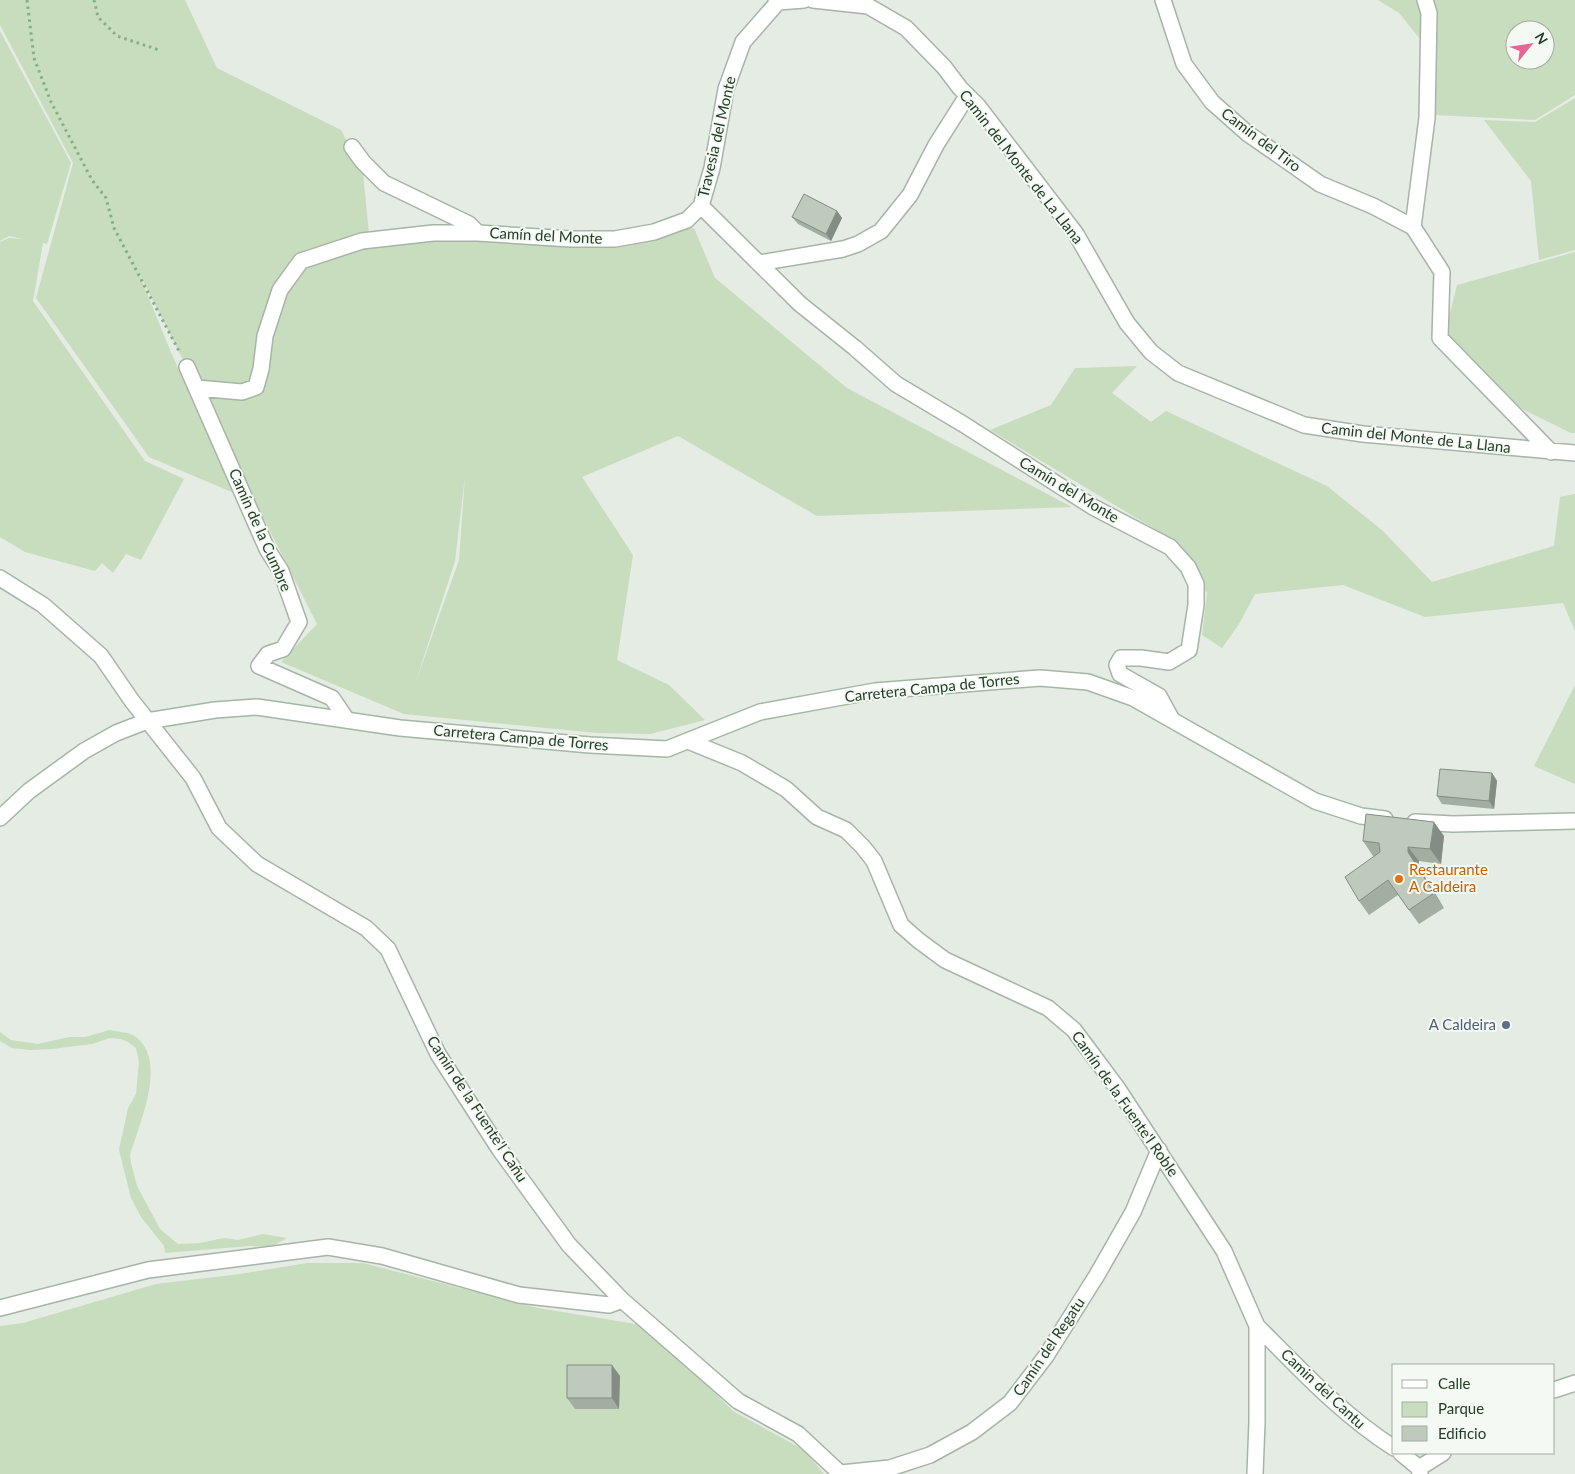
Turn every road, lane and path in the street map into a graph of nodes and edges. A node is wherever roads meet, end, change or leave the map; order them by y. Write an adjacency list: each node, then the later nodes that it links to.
1 (26, 0): 15 (path)
2 (94, 0): 8 (path)
3 (804, 0): 7 (street)
4 (813, 0): 9 (street, Camin del Monte de La Llana)
5 (1163, 0): 12 (street, Camín del Tiro)
6 (1425, 0): 12 (street)
7 (777, 1): 11 (street, Travesia del Monte)
8 (159, 50)
9 (967, 96): 14 (street); 17 (street, Camin del Monte de La Llana)
10 (352, 147): 13 (street, Camín del Monte)
11 (701, 206): 13 (street, Camín del Monte); 14 (street, Travesia del Monte)
12 (1413, 227): 17 (street, Camín del Tiro)
13 (478, 233): 16 (street)
14 (759, 263): 20 (street, Camín del Monte)
15 (188, 367): 16 (street, Camín de la Cumbre)
16 (197, 388): 21 (street, Camín de la Cumbre)
17 (1552, 452): 18 (street, Camin del Monte de La Llana)
18 (1575, 453)
19 (0, 578): 22 (street, Camín de la Fuente'l Cañu)
20 (1171, 718): 23 (street, Carretera Campa de Torres); 25 (street, Carretera Campa de Torres)
21 (347, 720): 22 (street, Carretera Campa de Torres); 23 (street, Carretera Campa de Torres)
22 (147, 721): 24 (street, Carretera Campa de Torres); 27 (street, Camín de la Fuente'l Cañu)
23 (688, 742): 26 (street, Camín de la Fuente'l Roble)
24 (0, 818)
25 (1575, 821)
26 (1159, 1150): 29 (street, Camín de la Fuente'l Roble); 36 (street, Camín del Regatu)
27 (622, 1300): 28 (street); 36 (street, Camín de la Fuente'l Cañu)
28 (0, 1308)
29 (1257, 1326): 32 (street, Camin del Cantu); 37 (street, Camín de la Fuente'l Roble)
30 (1575, 1383): 31 (street)
31 (1555, 1390)
32 (1392, 1447)
33 (1402, 1454): 35 (street)
34 (1442, 1454): 35 (street)
35 (1419, 1471)
36 (841, 1474)
37 (1255, 1474)

